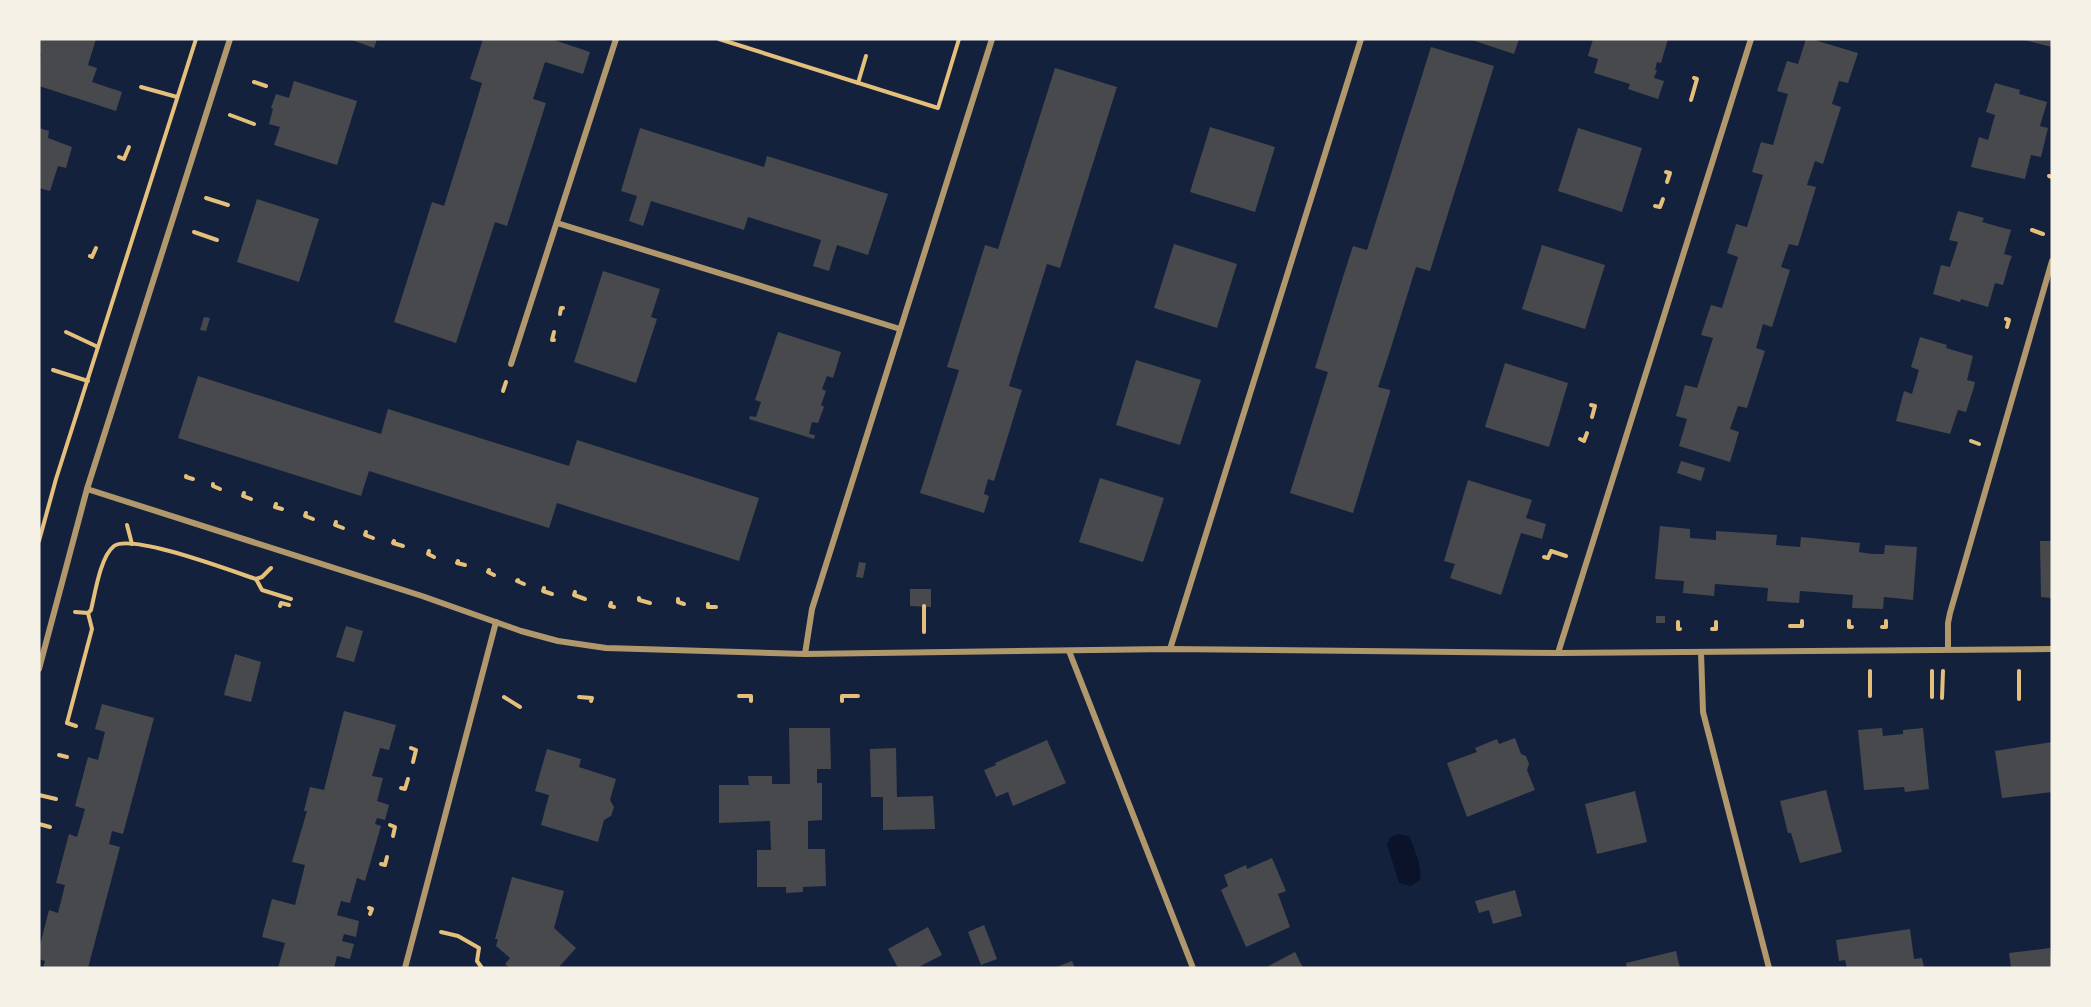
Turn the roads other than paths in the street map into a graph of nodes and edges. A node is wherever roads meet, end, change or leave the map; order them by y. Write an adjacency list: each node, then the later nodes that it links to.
1 (230, 39): 10 (street)
2 (616, 39): 6 (street)
3 (992, 39): 8 (street)
4 (1361, 39): 12 (street)
5 (1751, 39): 17 (street)
6 (556, 223): 8 (street); 9 (street)
7 (2052, 261): 13 (street)
8 (900, 329): 18 (street)
9 (511, 364)
10 (87, 489): 11 (street); 19 (street)
11 (496, 622): 18 (street); 20 (street)
12 (1170, 649): 15 (street); 17 (street)
13 (1948, 649): 14 (street); 16 (street)
14 (2052, 649)
15 (1069, 651): 18 (street); 21 (street)
16 (1701, 652): 17 (street); 22 (street)
17 (1558, 653)
18 (805, 654)
19 (39, 669)
20 (405, 968)
21 (1193, 968)
22 (1769, 968)

